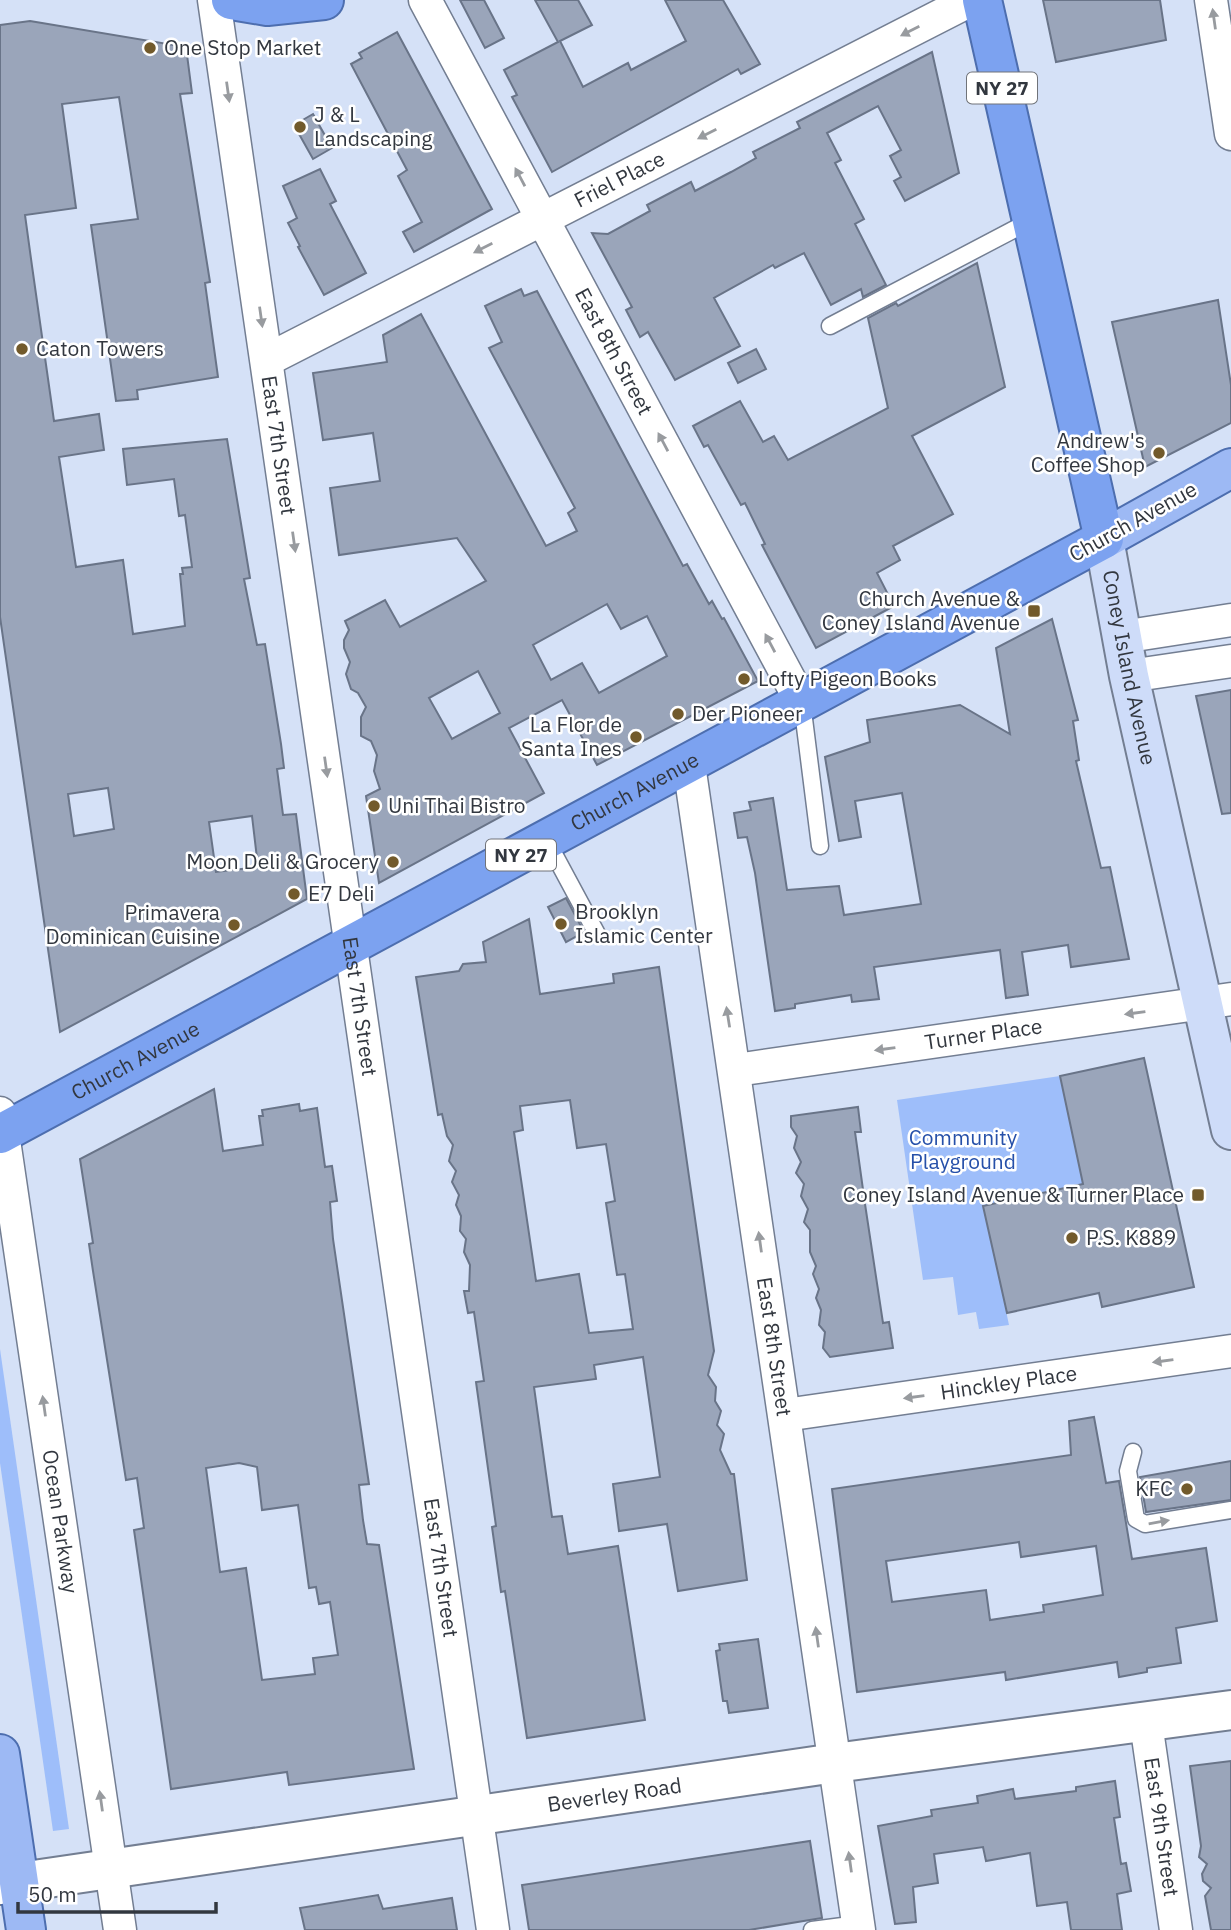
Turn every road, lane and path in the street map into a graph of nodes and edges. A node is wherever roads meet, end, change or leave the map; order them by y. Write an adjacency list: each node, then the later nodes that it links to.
1 (214, 0): 12 (street, East 7th Street, one-way to 12)
2 (231, 0): 3 (highway)
3 (324, 0)
4 (425, 0): 9 (street, East 8th Street, one-way to 4)
5 (971, 0): 9 (street, Friel Place, one-way to 9)
6 (982, 0): 10 (highway, Coney Island Avenue / NY 27)
7 (1211, 0): 8 (street, one-way to 7)
8 (1231, 134)
9 (542, 218): 12 (street, Friel Place, one-way to 12); 20 (street, East 8th Street, one-way to 9)
10 (1032, 220): 11 (lane); 14 (highway, Coney Island Avenue / NY 27)
11 (830, 326)
12 (267, 360): 25 (street, East 7th Street, one-way to 25)
13 (1231, 468): 14 (main road, Church Avenue)
14 (1104, 539): 17 (main road, Coney Island Avenue); 20 (highway, Church Avenue / NY 27)
15 (1231, 620): 16 (street)
16 (1195, 625): 17 (street); 18 (street)
17 (1122, 637): 19 (main road, Coney Island Avenue)
18 (1216, 663): 19 (street)
19 (1129, 676): 26 (main road, Coney Island Avenue)
20 (802, 703): 21 (highway, Church Avenue / NY 27); 23 (lane)
21 (689, 765): 22 (highway, Church Avenue / NY 27); 27 (street, East 8th Street, one-way to 21)
22 (547, 841): 24 (lane); 25 (highway, Church Avenue / NY 27)
23 (820, 846)
24 (597, 934)
25 (352, 945): 28 (highway, Church Avenue / NY 27); 38 (street, East 7th Street)
26 (1217, 1001): 27 (street, Turner Place, one-way to 27); 29 (main road, Coney Island Avenue)
27 (736, 1070): 31 (street, East 8th Street, one-way to 27)
28 (1, 1126): 39 (street, Ocean Parkway, one-way to 28)
29 (1231, 1130)
30 (1231, 1351): 31 (street, Hinckley Place, one-way to 31)
31 (785, 1415): 37 (street, East 8th Street, one-way to 31)
32 (1133, 1452): 33 (lane, one-way to 33)
33 (1231, 1510)
34 (1231, 1710): 35 (street, Beverley Road)
35 (1146, 1723): 37 (street, Beverley Road); 46 (street, East 9th Street)
36 (0, 1754): 40 (main road)
37 (835, 1763): 38 (street, Beverley Road); 41 (street, East 8th Street, one-way to 37)
38 (477, 1816): 39 (street, Beverley Road); 44 (street, East 7th Street)
39 (111, 1869): 40 (street, Beverley Road); 43 (street, Ocean Parkway)
40 (10, 1884): 42 (main road)
41 (859, 1927): 45 (lane)
42 (26, 1930)
43 (120, 1930)
44 (493, 1930)
45 (812, 1930)
46 (1176, 1930)

